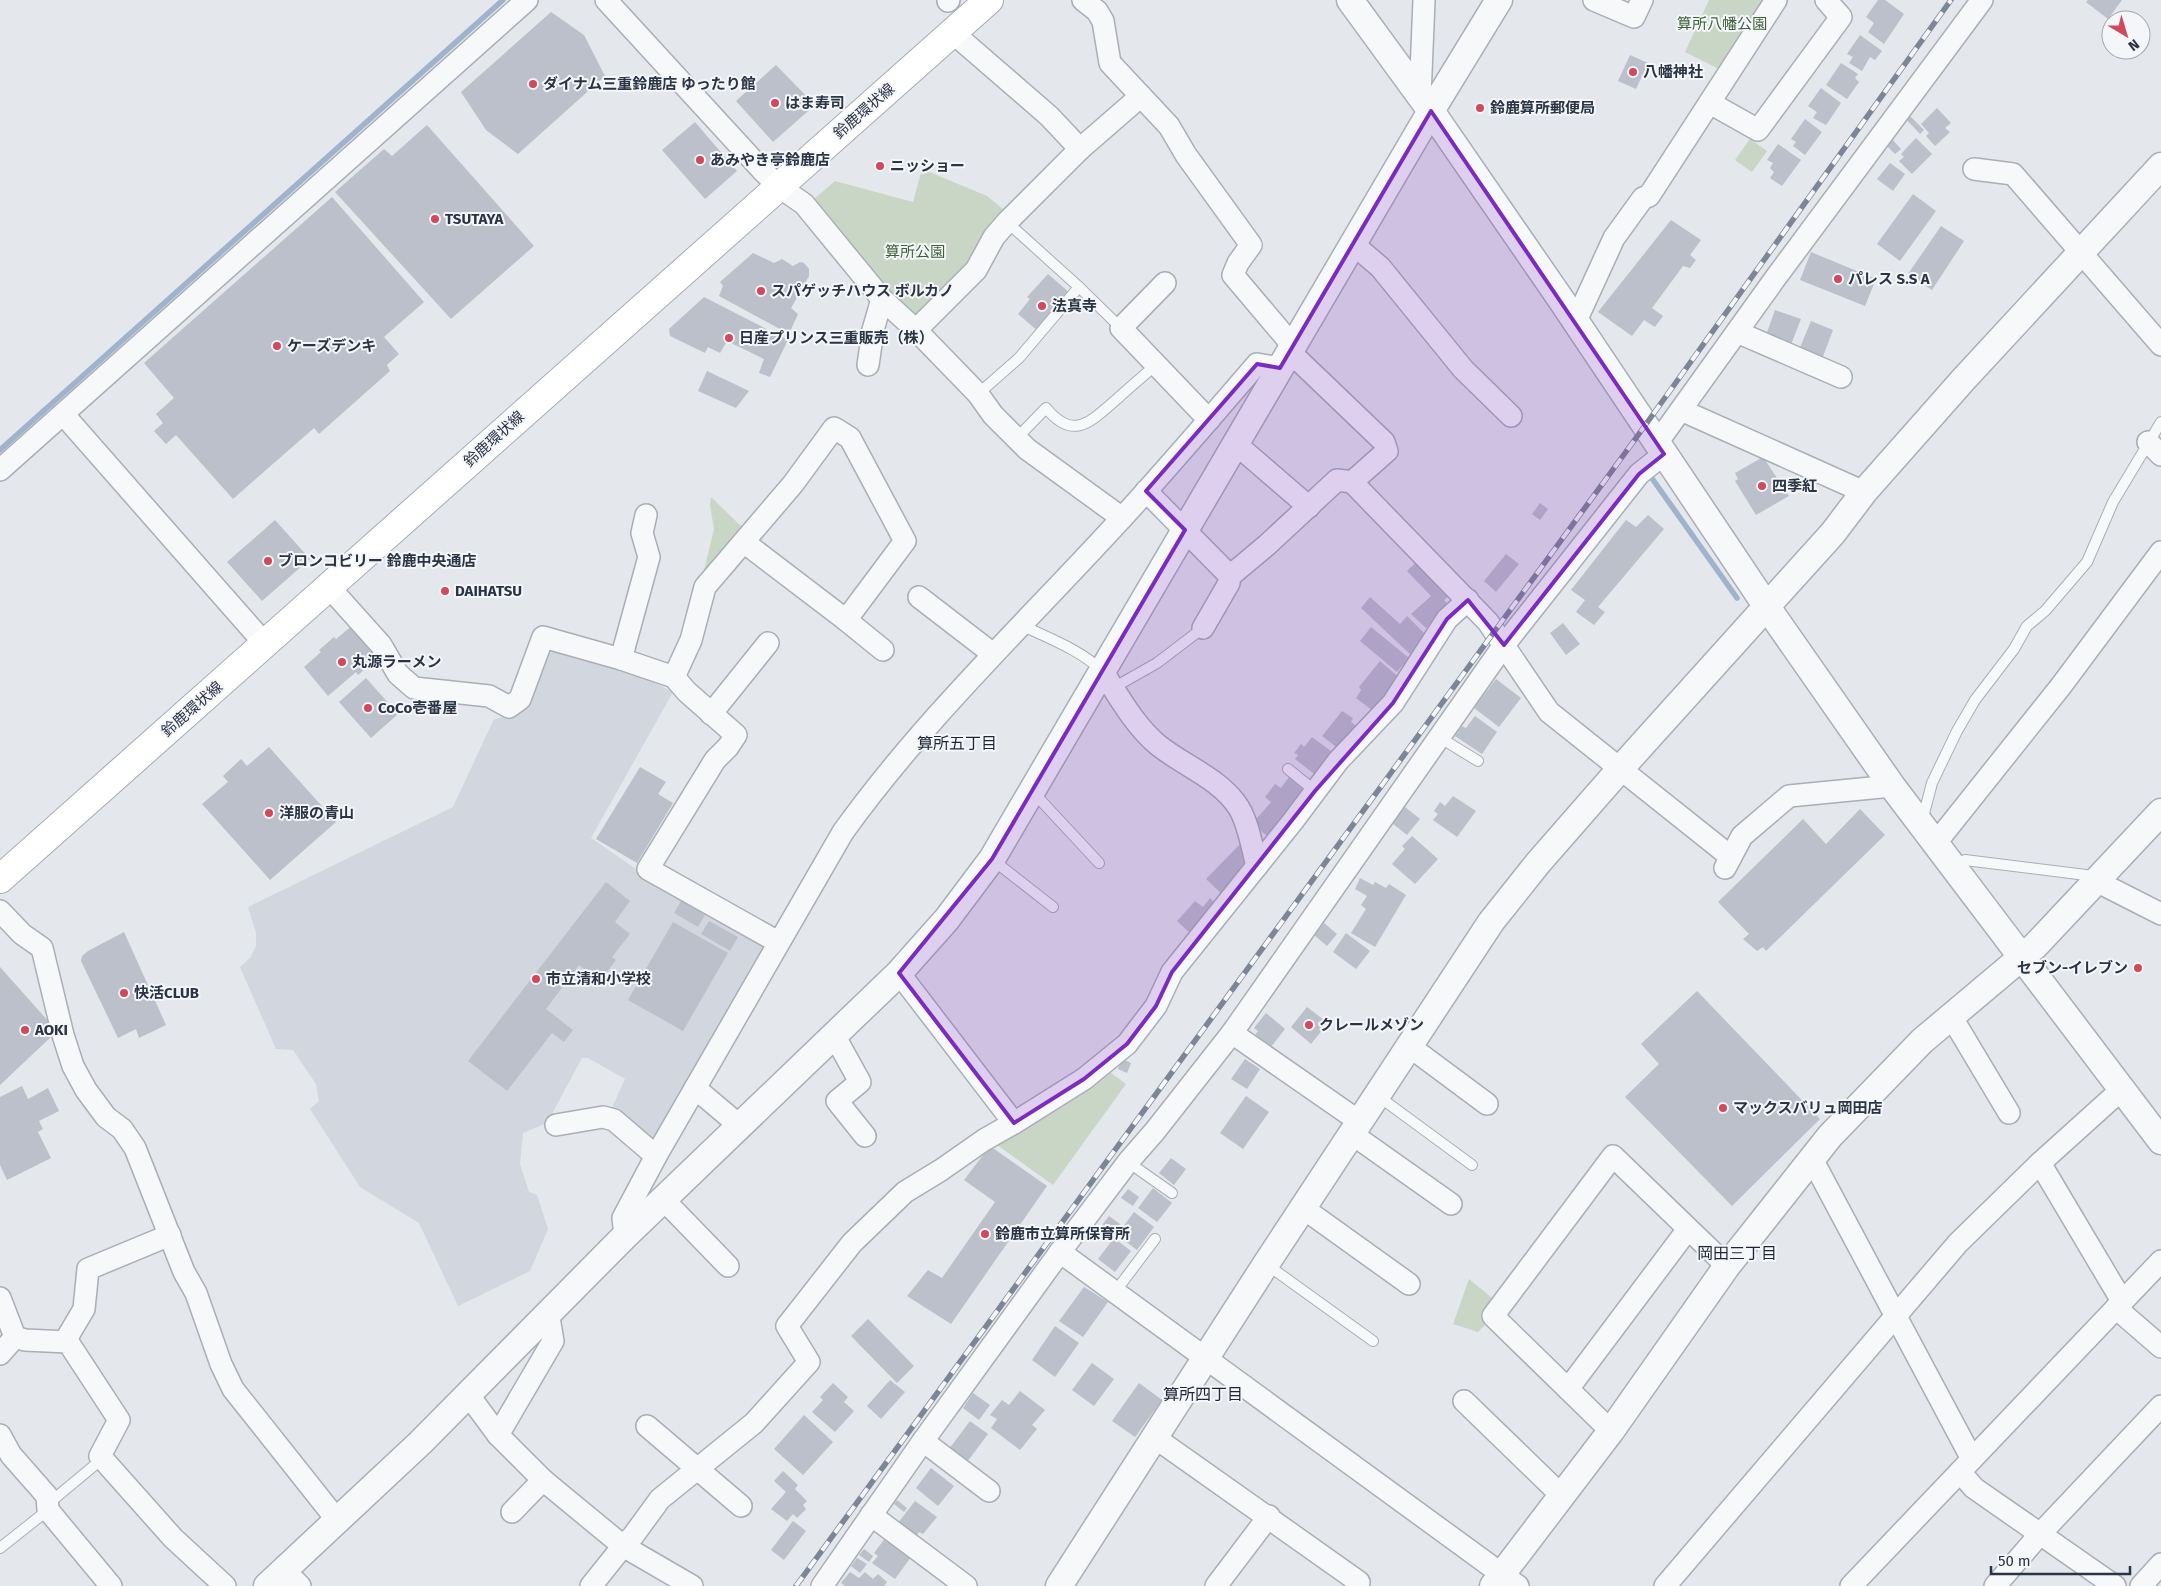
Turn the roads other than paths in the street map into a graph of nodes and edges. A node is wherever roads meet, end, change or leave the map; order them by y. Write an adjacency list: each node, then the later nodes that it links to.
1 (527, 0): 38 (street)
2 (606, 0): 20 (street)
3 (989, 0): 13 (main road, 鈴鹿環状線)
4 (1083, 0): 14 (street)
5 (1350, 0): 16 (street)
6 (1424, 0): 16 (street)
7 (1499, 0): 16 (street)
8 (1594, 0): 9 (street)
9 (1642, 0)
10 (1776, 0): 15 (street)
11 (1826, 0): 15 (street)
12 (1982, 0): 30 (street)
13 (952, 32): 17 (street); 20 (main road, 鈴鹿環状線)
14 (1141, 96): 17 (street); 32 (street)
15 (1710, 103): 27 (street)
16 (1425, 104): 22 (street); 27 (street)
17 (1080, 149): 21 (street)
18 (2161, 166): 23 (street)
19 (1974, 169): 23 (street)
20 (778, 186): 26 (street); 57 (main road, 鈴鹿環状線)
21 (1007, 222): 25 (lane); 29 (street)
22 (1353, 244): 32 (street); 39 (street)
23 (2082, 252): 31 (street); 49 (street)
24 (1165, 284): 28 (street)
25 (1079, 287): 28 (lane); 36 (lane)
26 (882, 299): 29 (street); 33 (street)
27 (1576, 321): 45 (street)
28 (1120, 328): 34 (street)
29 (916, 330): 36 (street)
30 (1737, 332): 35 (street); 37 (street)
31 (2161, 344)
32 (1288, 355): 40 (street); 43 (street); 47 (street)
33 (868, 365)
34 (1156, 365): 40 (street); 42 (lane)
35 (1842, 377)
36 (978, 394): 42 (street)
37 (1681, 410): 45 (street); 49 (street)
38 (62, 414): 46 (street); 65 (street)
39 (1511, 416)
40 (1209, 420): 48 (street)
41 (2161, 422): 44 (lane)
42 (1016, 439): 52 (street)
43 (1236, 444): 50 (street); 53 (street)
44 (2155, 448): 81 (lane)
45 (1661, 449): 60 (street); 66 (street)
46 (0, 470)
47 (1352, 482): 50 (street); 59 (street)
48 (1146, 491): 52 (street); 53 (street)
49 (1864, 492): 60 (street)
50 (1308, 507): 56 (street)
51 (646, 515): 69 (street)
52 (1122, 518): 62 (street)
53 (1185, 530): 56 (street); 71 (street)
54 (745, 543): 61 (street); 61 (street); 70 (street)
55 (2160, 556): 81 (street)
56 (1230, 576): 63 (street)
57 (329, 587): 65 (main road, 鈴鹿環状線); 69 (street)
58 (919, 597): 68 (street)
59 (1468, 600): 66 (street); 78 (street)
60 (1766, 607): 75 (street); 77 (street)
61 (846, 620): 67 (street)
62 (1021, 625): 68 (street); 71 (lane)
63 (1202, 628): 71 (lane)
64 (768, 643): 72 (street)
65 (266, 644): 86 (main road, 鈴鹿環状線)
66 (1504, 645): 73 (street); 75 (street)
67 (883, 650)
68 (993, 654): 91 (street)
69 (621, 659): 70 (street)
70 (674, 677): 72 (street)
71 (1108, 680): 79 (street); 84 (street)
72 (711, 714): 91 (street)
73 (1439, 737): 74 (lane); 95 (street)
74 (1478, 761)
75 (1621, 768): 77 (street); 97 (street)
76 (1288, 769): 78 (lane)
77 (1892, 786): 81 (street)
78 (1315, 791): 84 (street)
79 (1033, 792): 82 (street); 83 (lane)
80 (2161, 812): 87 (street)
81 (1928, 834): 85 (street)
82 (992, 859): 88 (lane); 93 (street)
83 (1099, 863)
84 (1257, 866): 103 (street)
85 (1953, 868): 87 (lane); 92 (street)
86 (0, 879)
87 (2096, 881): 90 (street); 92 (street)
88 (1053, 907)
89 (0, 911): 119 (street)
90 (2161, 914)
91 (778, 942): 98 (street)
92 (2021, 957): 94 (street); 99 (street)
93 (898, 973): 96 (street); 103 (street)
94 (1951, 1016): 102 (street); 110 (street)
95 (1232, 1033): 106 (street); 111 (street)
96 (834, 1035): 105 (street); 107 (street)
97 (1409, 1046): 100 (street); 101 (street)
98 (695, 1088): 105 (street); 109 (street)
99 (2121, 1090): 108 (street); 112 (street)
100 (1377, 1096): 106 (street); 113 (lane)
101 (1487, 1104)
102 (2009, 1113)
103 (1014, 1123): 151 (street)
104 (556, 1125): 109 (street)
105 (740, 1126): 115 (street)
106 (1356, 1128): 116 (street); 117 (street)
107 (865, 1136)
108 (2161, 1140)
109 (656, 1156): 120 (street)
110 (1812, 1159): 126 (street); 132 (street)
111 (1128, 1162): 114 (lane); 122 (street)
112 (2040, 1163): 130 (street); 132 (street)
113 (1472, 1165)
114 (1172, 1193)
115 (663, 1199): 120 (street); 125 (street)
116 (1451, 1204)
117 (1303, 1208): 124 (street); 127 (street)
118 (1688, 1229): 126 (street); 139 (street); 139 (street)
119 (170, 1235): 135 (street); 160 (street)
120 (625, 1236): 131 (street)
121 (1155, 1239): 128 (lane)
122 (1060, 1252): 128 (street); 148 (street)
123 (2161, 1261): 130 (street)
124 (1266, 1264): 134 (lane); 138 (street)
125 (728, 1266)
126 (1727, 1266): 144 (street)
127 (1409, 1284)
128 (1115, 1292): 138 (street)
129 (0, 1298): 133 (street)
130 (2119, 1305): 136 (street); 150 (street)
131 (548, 1312): 140 (street); 146 (street)
132 (1896, 1316): 150 (street); 176 (street)
133 (15, 1337): 135 (street); 137 (street)
134 (1372, 1341)
135 (68, 1342): 149 (street)
136 (2161, 1347)
137 (0, 1354)
138 (1206, 1357): 147 (street); 166 (street)
139 (1568, 1389): 144 (street)
140 (467, 1393): 146 (street); 160 (street)
141 (1464, 1400): 154 (street)
142 (2161, 1406): 161 (street)
143 (647, 1426): 151 (street)
144 (1611, 1430): 154 (street)
145 (0, 1435): 156 (street)
146 (498, 1436): 152 (street)
147 (1154, 1437): 159 (street); 173 (street)
148 (923, 1441): 153 (street); 158 (street)
149 (102, 1459): 156 (lane); 168 (street)
150 (1966, 1465): 161 (street); 177 (street)
151 (696, 1470): 155 (street); 162 (street)
152 (543, 1480): 157 (street); 162 (street)
153 (990, 1491)
154 (1561, 1495): 166 (street)
155 (741, 1506)
156 (48, 1507): 163 (lane); 167 (street)
157 (512, 1512)
158 (870, 1515): 171 (street); 172 (street)
159 (1269, 1516): 174 (street); 175 (street)
160 (337, 1520): 165 (street)
161 (2040, 1534): 178 (street); 179 (street)
162 (623, 1546): 169 (street); 170 (street)
163 (0, 1548)
164 (2161, 1564): 180 (street)
165 (284, 1581)
166 (1504, 1582)
167 (111, 1586)
168 (225, 1586)
169 (591, 1586)
170 (692, 1586)
171 (822, 1586)
172 (966, 1586)
173 (1059, 1586)
174 (1216, 1586)
175 (1356, 1586)
176 (1665, 1586)
177 (1851, 1586)
178 (1995, 1586)
179 (2114, 1586)
180 (2141, 1586)

